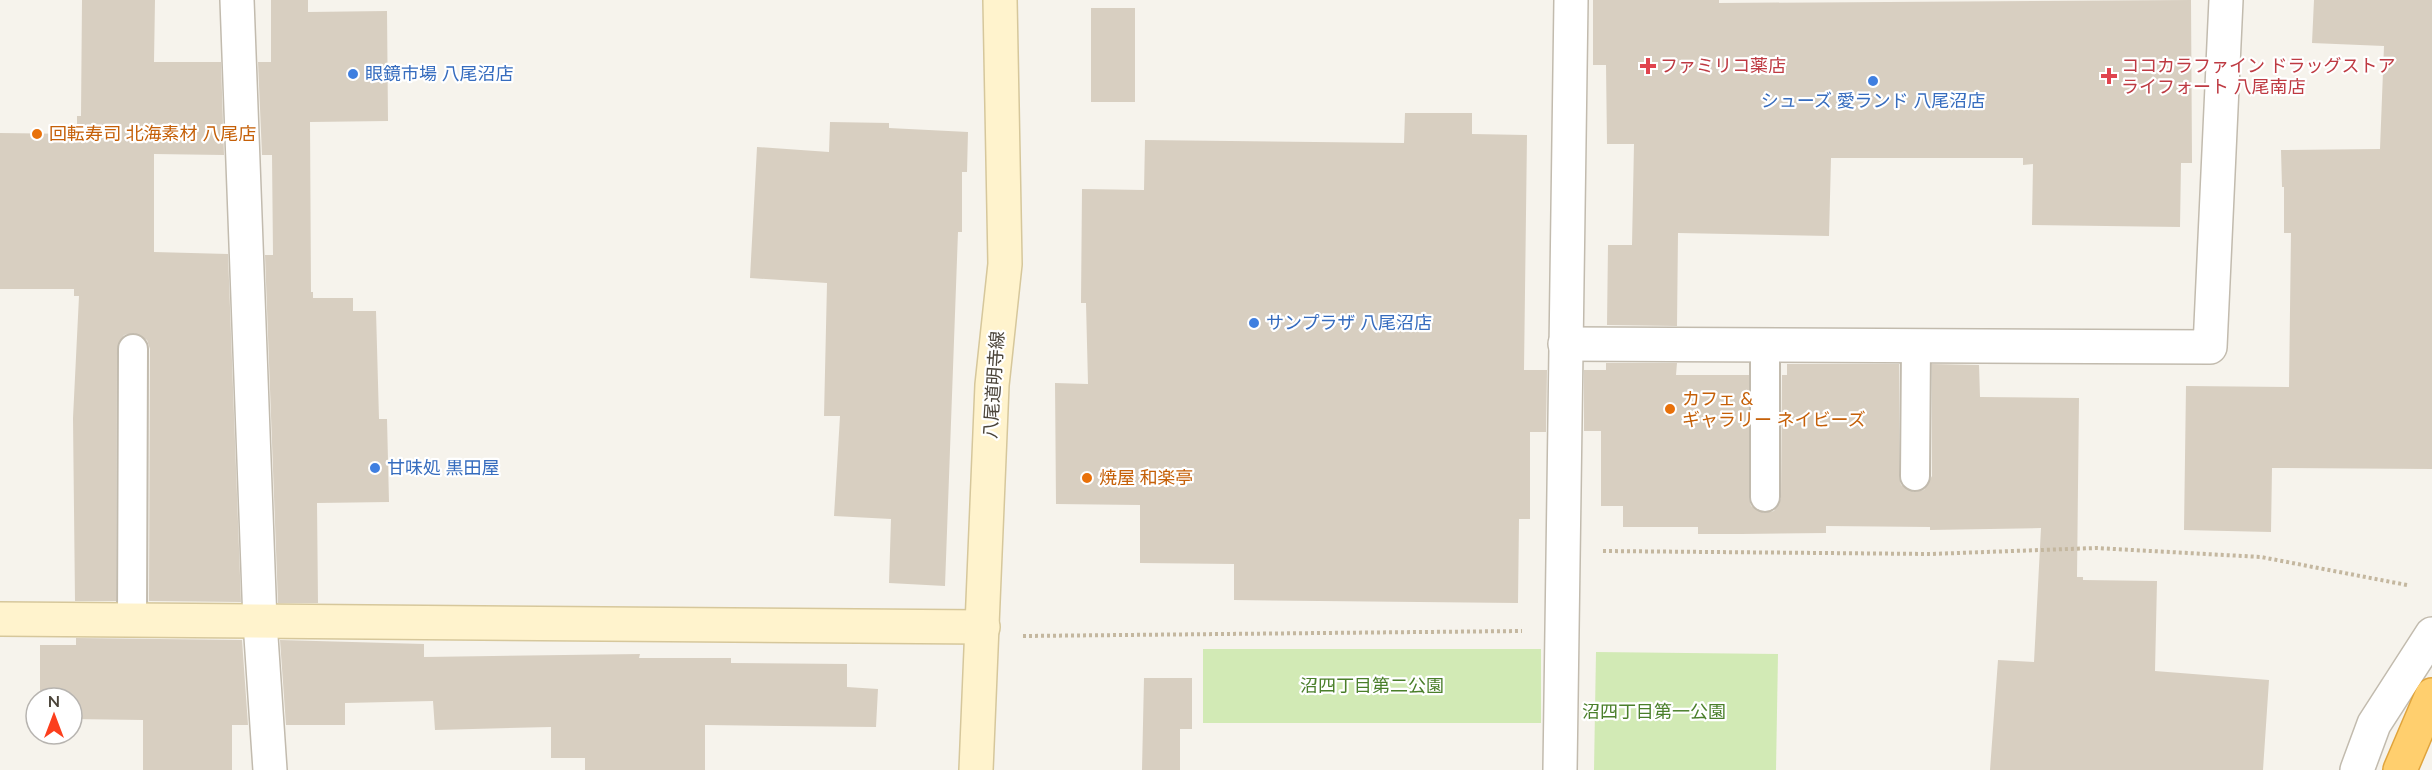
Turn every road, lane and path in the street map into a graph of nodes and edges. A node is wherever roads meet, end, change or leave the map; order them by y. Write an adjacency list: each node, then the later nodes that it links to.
1 (237, 0): 15 (street)
2 (1000, 0): 16 (street, 八尾道明寺線)
3 (1571, 0): 5 (street)
4 (2226, 0): 7 (street)
5 (1565, 344): 6 (street); 11 (street)
6 (1765, 344): 7 (street); 10 (lane)
7 (1916, 345): 9 (lane)
8 (133, 349): 14 (lane)
9 (1915, 476)
10 (1765, 497)
11 (1563, 551): 12 (path); 17 (street)
12 (2407, 585)
13 (0, 619): 14 (street)
14 (132, 621): 15 (street)
15 (260, 622): 16 (street); 21 (street)
16 (983, 627): 22 (street, 八尾道明寺線)
17 (1562, 631): 19 (path); 23 (street)
18 (2432, 633): 24 (street)
19 (1021, 636)
20 (2432, 695): 25 (highway)
21 (270, 770)
22 (976, 770)
23 (1560, 770)
24 (2357, 770)
25 (2400, 770)

